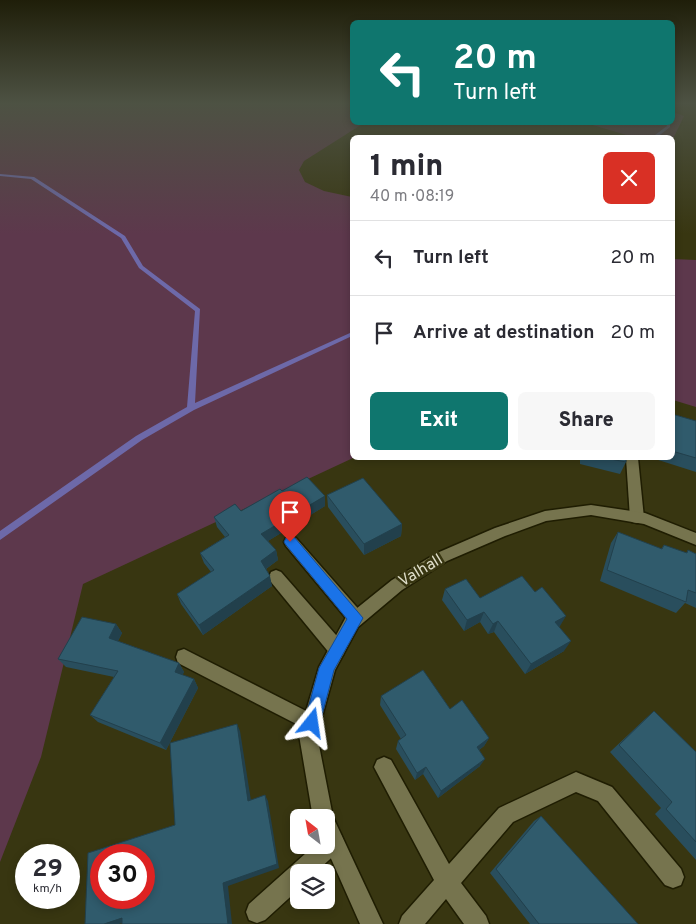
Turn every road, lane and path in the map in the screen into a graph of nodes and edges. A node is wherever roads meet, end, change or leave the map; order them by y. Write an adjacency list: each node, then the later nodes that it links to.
1 (632, 460): 2 (street)
2 (637, 518): 3 (street, Valhall); 6 (street, Valhall)
3 (696, 539)
4 (290, 542): 6 (street)
5 (276, 577): 7 (street)
6 (356, 618): 7 (street, Valhall)
7 (337, 649): 9 (street, Valhall)
8 (184, 657): 9 (street)
9 (312, 723): 11 (street, Valhall)
10 (384, 767): 15 (street)
11 (321, 809)
12 (335, 844): 17 (street)
13 (673, 877): 15 (street)
14 (290, 882): 16 (street)
15 (448, 882): 18 (street); 19 (street)
16 (257, 912)
17 (372, 924)
18 (410, 924)
19 (478, 924)

